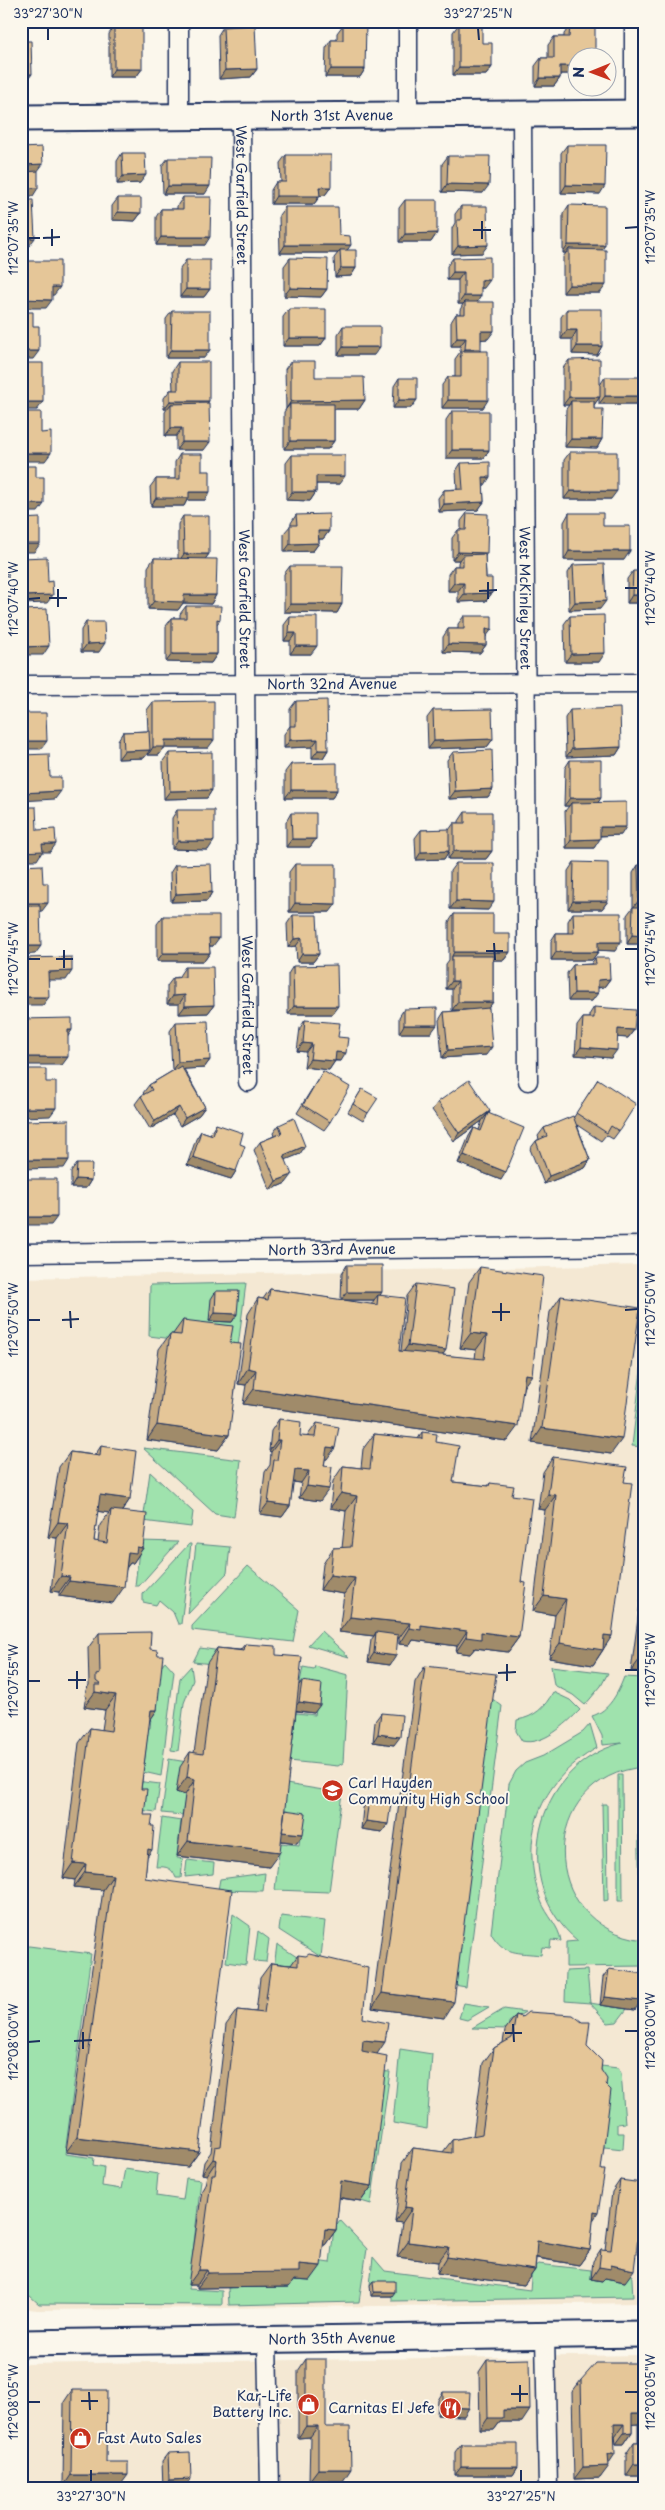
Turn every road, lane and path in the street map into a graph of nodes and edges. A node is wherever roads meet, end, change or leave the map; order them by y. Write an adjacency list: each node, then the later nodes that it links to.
1 (179, 21): 7 (street)
2 (408, 21): 6 (street)
3 (634, 21): 4 (street)
4 (639, 113): 5 (main road, North 31st Avenue)
5 (522, 114): 6 (main road, North 31st Avenue); 11 (street, West McKinley Street)
6 (408, 115): 8 (main road, North 31st Avenue)
7 (179, 116): 8 (main road, North 31st Avenue); 9 (main road, North 31st Avenue)
8 (240, 117): 13 (street, West Garfield Street)
9 (21, 118)
10 (644, 683): 11 (street, North 32nd Avenue)
11 (526, 684): 13 (street, North 32nd Avenue); 14 (street, West McKinley Street)
12 (21, 685): 13 (street, North 32nd Avenue)
13 (246, 685): 15 (street, West Garfield Street)
14 (528, 1081)
15 (248, 1082)
16 (644, 1246): 17 (street, North 33rd Avenue)
17 (21, 1253)
18 (644, 2334): 19 (main road, North 35th Avenue)
19 (545, 2336): 20 (main road, North 35th Avenue); 23 (street)
20 (267, 2339): 21 (main road, North 35th Avenue); 22 (street)
21 (21, 2343)
22 (270, 2489)
23 (548, 2489)

